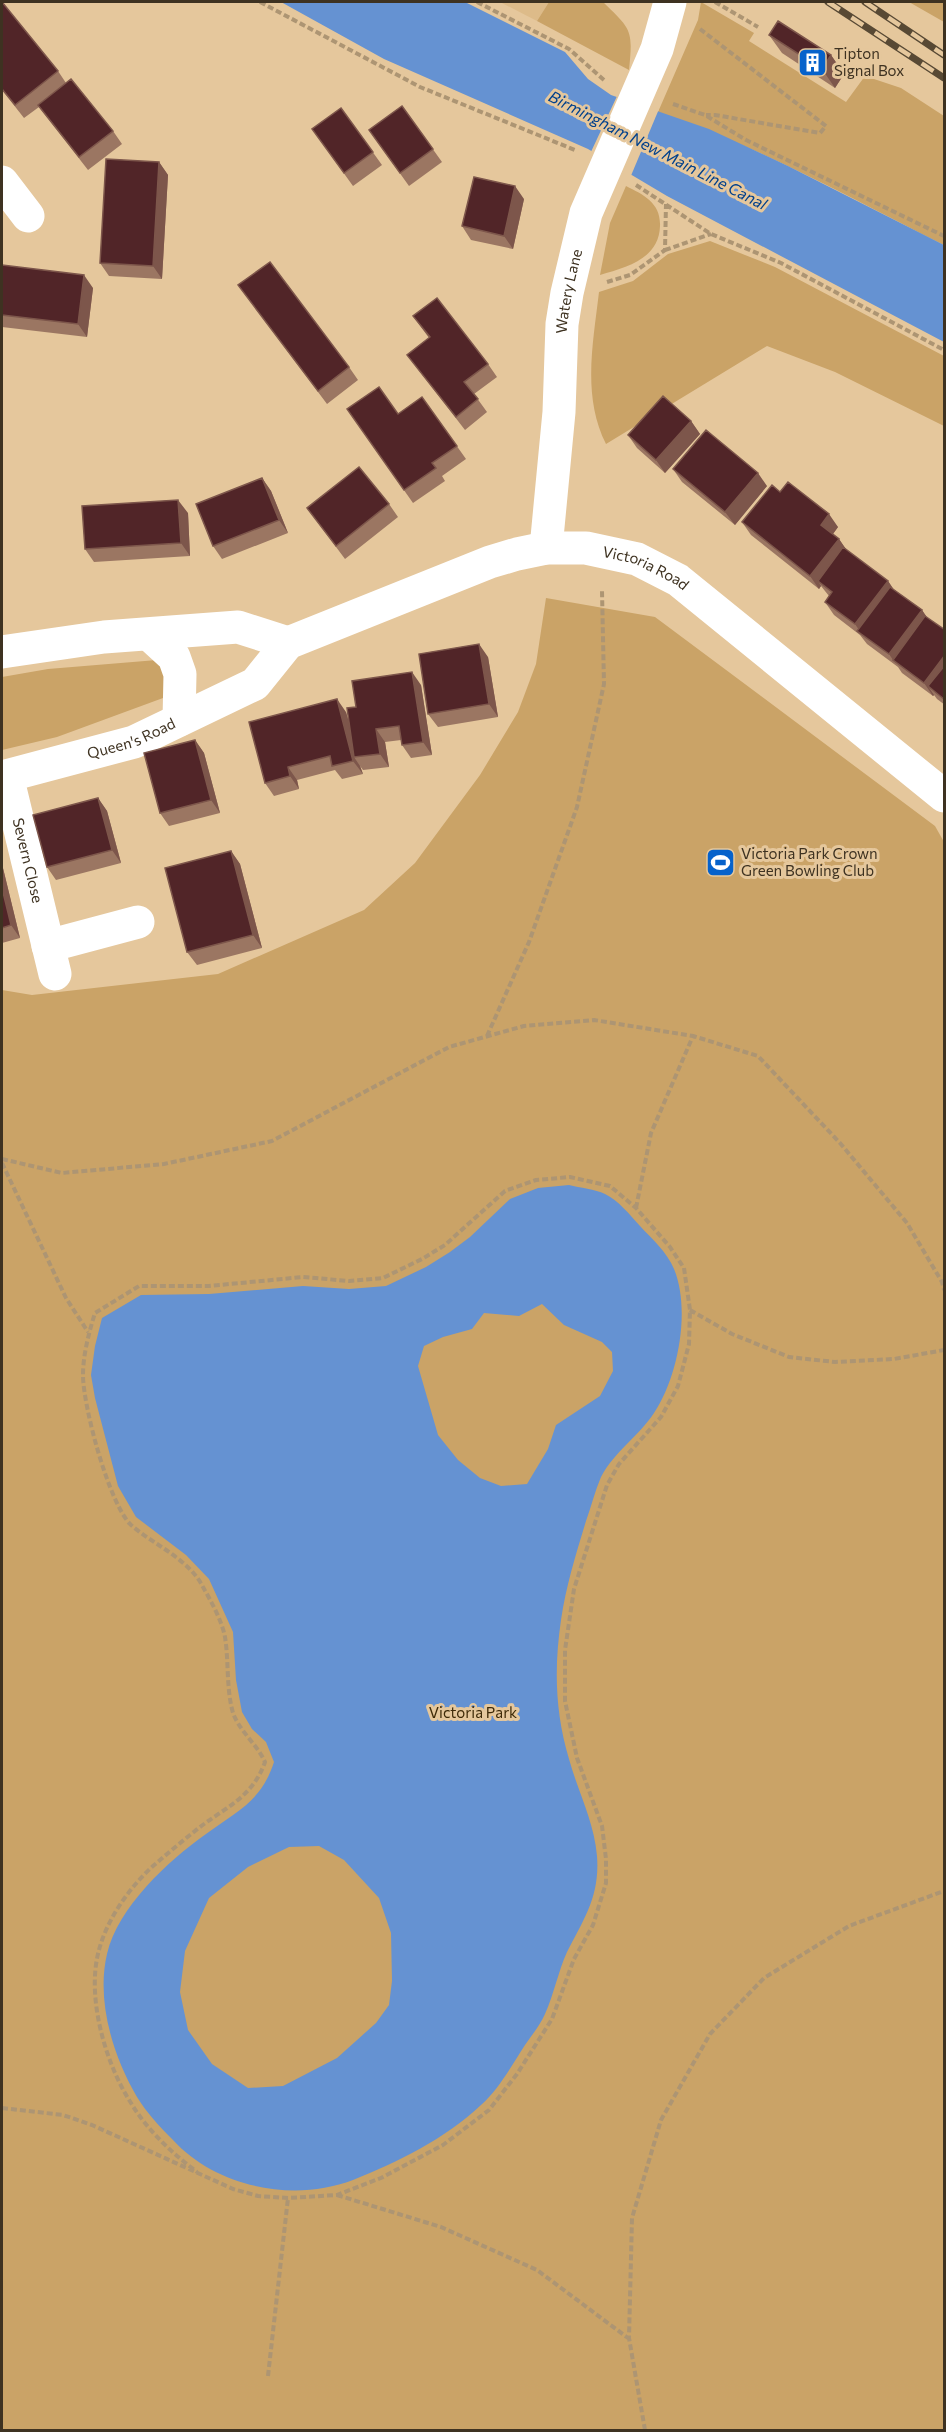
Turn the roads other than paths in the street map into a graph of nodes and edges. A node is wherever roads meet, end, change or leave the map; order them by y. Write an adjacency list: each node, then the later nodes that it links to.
1 (669, 4): 4 (street, Watery Lane)
2 (2, 182): 3 (street)
3 (28, 216)
4 (546, 548): 6 (street, Victoria Road); 11 (street, Victoria Road)
5 (150, 635): 6 (street); 7 (street); 9 (street)
6 (288, 643): 8 (street, Victoria Road)
7 (2, 652)
8 (255, 684): 9 (street, Queen's Road)
9 (179, 720): 10 (street, Queen's Road)
10 (4, 776): 12 (street, Severn Close)
11 (945, 796)
12 (138, 922)

